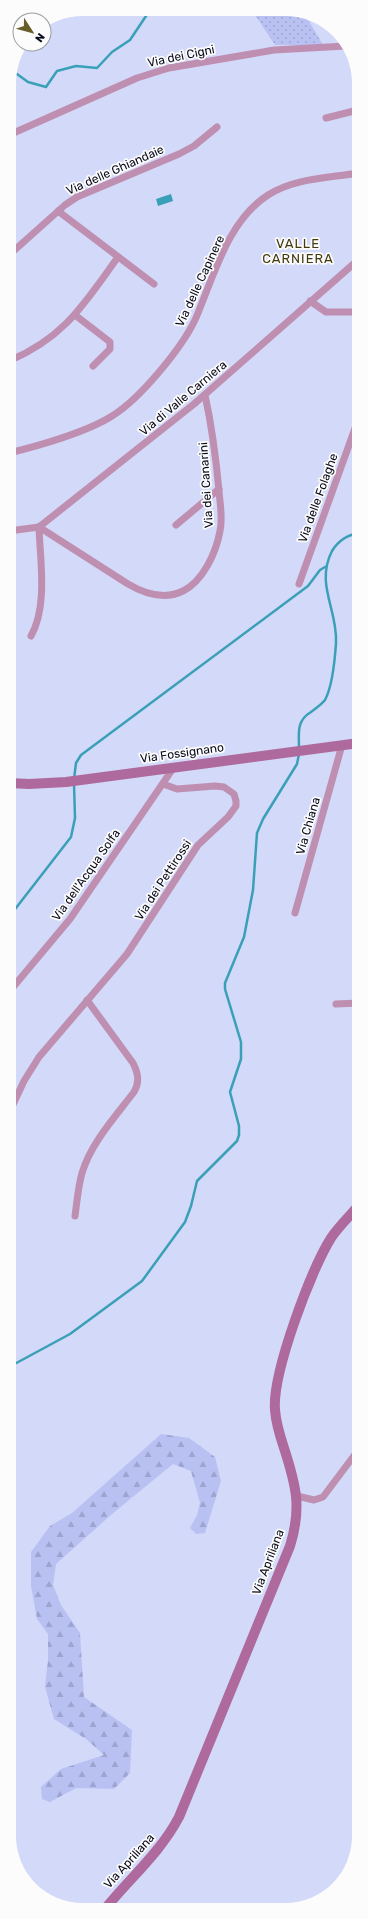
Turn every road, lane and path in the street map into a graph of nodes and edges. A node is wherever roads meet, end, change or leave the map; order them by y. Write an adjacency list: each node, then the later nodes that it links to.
1 (341, 46): 5 (street, Via dei Cigni)
2 (352, 112): 3 (street)
3 (326, 118)
4 (217, 127): 7 (street, Via delle Ghiandaie)
5 (16, 132)
6 (352, 174): 19 (street, Via delle Capinere)
7 (58, 211): 8 (street, Via delle Ghiandaie); 9 (street)
8 (16, 249)
9 (118, 257): 11 (street); 14 (street)
10 (352, 267): 12 (street, Via di Valle Carniera)
11 (154, 284)
12 (310, 301): 13 (street); 17 (street, Via di Valle Carniera)
13 (352, 312)
14 (75, 315): 15 (street); 16 (street)
15 (16, 357)
16 (93, 366)
17 (205, 395): 20 (street, Via dei Canarini); 22 (street, Via di Valle Carniera)
18 (352, 437): 24 (street, Via delle Folaghe)
19 (16, 451)
20 (219, 489): 21 (street); 22 (street, Via dei Canarini)
21 (176, 525)
22 (39, 527): 23 (street); 25 (street)
23 (16, 530)
24 (300, 584)
25 (31, 636)
26 (352, 743): 27 (street, Via Fossignano)
27 (342, 745): 28 (street, Via Fossignano); 31 (street, Via Chiana)
28 (174, 767): 29 (street, Via Fossignano); 30 (street, Via dell'Acqua Solfa)
29 (16, 783)
30 (163, 784): 32 (street, Via dell'Acqua Solfa); 33 (street, Via dei Pettirossi)
31 (295, 913)
32 (16, 984)
33 (87, 1000): 36 (street, Via dei Pettirossi); 38 (street)
34 (352, 1003): 35 (street)
35 (336, 1004)
36 (16, 1098)
37 (352, 1213): 40 (street, Via Apriliana)
38 (75, 1216)
39 (352, 1458): 40 (street)
40 (298, 1496): 41 (street, Via Apriliana)
41 (109, 1903)

